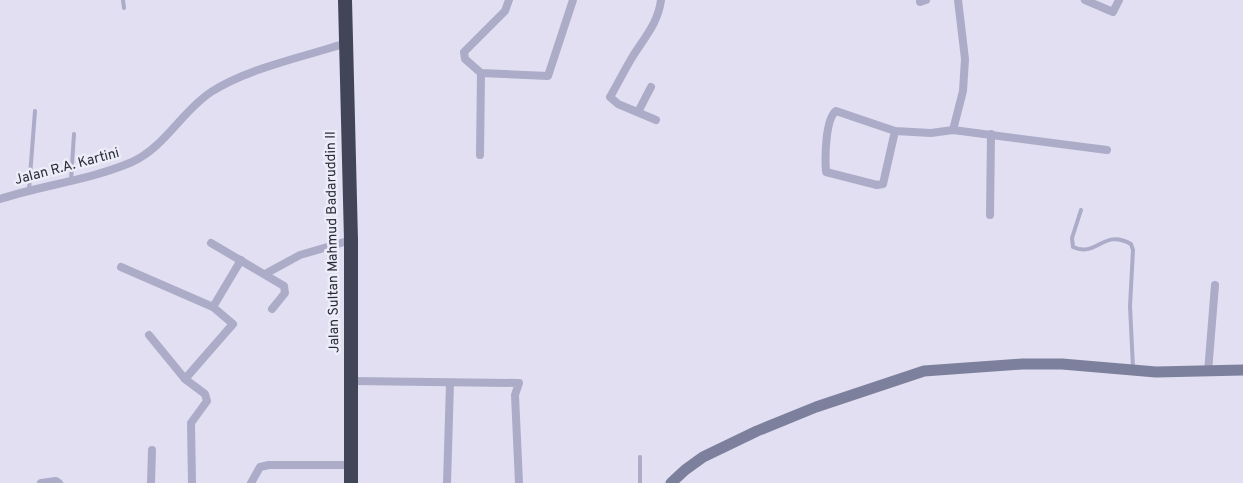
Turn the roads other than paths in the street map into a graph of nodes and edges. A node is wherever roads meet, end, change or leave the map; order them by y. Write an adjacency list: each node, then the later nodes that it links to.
1 (123, 0): 9 (lane)
2 (345, 0): 10 (highway, Jalan Sultan Mahmud Badaruddin II)
3 (510, 0): 11 (street)
4 (573, 0): 11 (street)
5 (661, 0): 14 (street)
6 (958, 0): 17 (street)
7 (1085, 0): 8 (street)
8 (1119, 0)
9 (124, 8)
10 (346, 43): 22 (street, Jalan R.A. Kartini); 27 (highway, Jalan Sultan Mahmud Badaruddin II)
11 (480, 73): 21 (street)
12 (651, 87): 14 (street)
13 (35, 111): 23 (lane)
14 (638, 112): 15 (street)
15 (656, 120)
16 (896, 130): 16 (street); 17 (street)
17 (953, 130): 19 (street)
18 (74, 134): 22 (lane)
19 (991, 134): 20 (street); 26 (street)
20 (1107, 150)
21 (480, 155)
22 (71, 180): 23 (street, Jalan R.A. Kartini)
23 (29, 190): 24 (street, Jalan R.A. Kartini)
24 (0, 198)
25 (1081, 210): 36 (lane)
26 (990, 215)
27 (351, 240): 31 (street); 40 (highway, Jalan Sultan Mahmud Badaruddin II)
28 (211, 243): 29 (street)
29 (241, 260): 31 (street); 33 (street)
30 (121, 267): 33 (street)
31 (265, 274): 34 (street)
32 (1215, 285): 38 (street)
33 (214, 307): 39 (street)
34 (272, 309)
35 (149, 335): 39 (street)
36 (1133, 370): 38 (street); 54 (street)
37 (1243, 370): 38 (street)
38 (1208, 372)
39 (185, 379): 48 (street)
40 (351, 381): 41 (street); 44 (highway, Jalan Sultan Mahmud Badaruddin II)
41 (450, 383): 51 (street); 52 (street)
42 (152, 450): 47 (street)
43 (640, 457): 53 (lane)
44 (351, 465): 49 (street); 50 (highway, Jalan Sultan Mahmud Badaruddin II)
45 (41, 483): 46 (street)
46 (59, 483)
47 (152, 483)
48 (192, 483)
49 (250, 483)
50 (351, 483)
51 (447, 483)
52 (519, 483)
53 (640, 483)
54 (671, 483)

